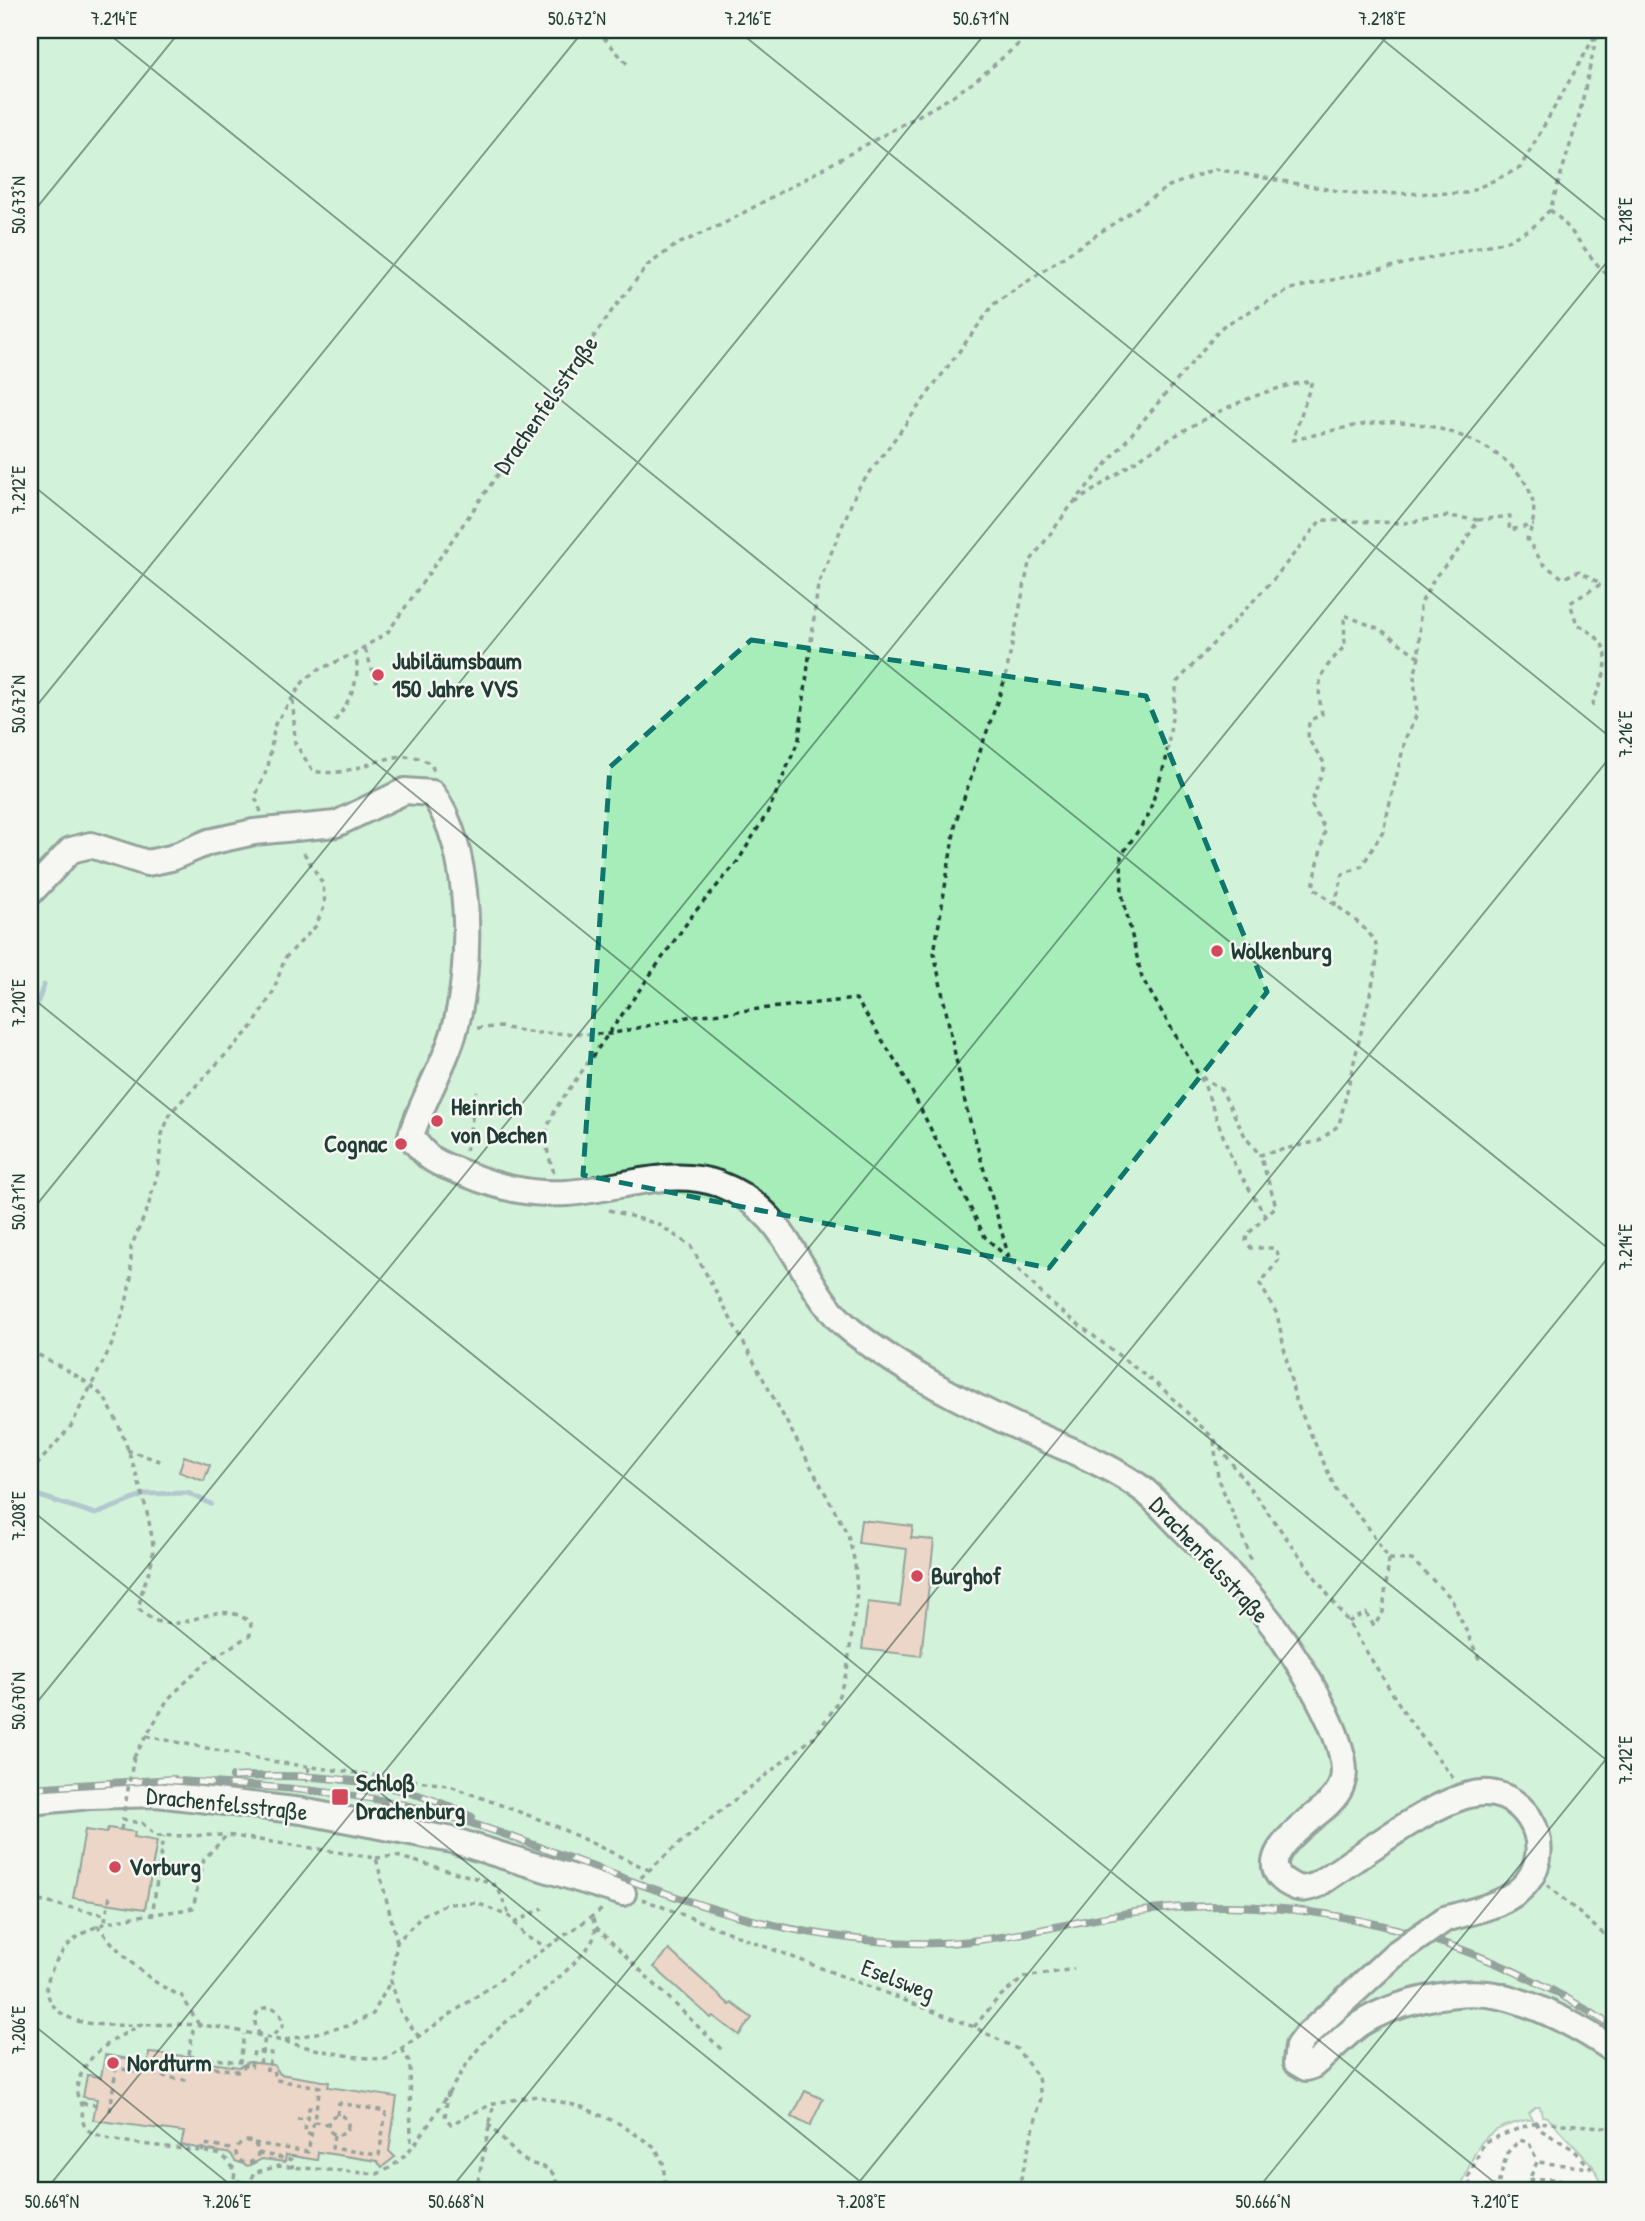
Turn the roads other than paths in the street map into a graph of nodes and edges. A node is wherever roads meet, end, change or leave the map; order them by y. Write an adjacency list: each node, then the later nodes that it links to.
1 (30, 893): 4 (lane, Drachenfelsstraße, bridge)
2 (30, 1802): 3 (lane, Drachenfelsstraße)
3 (614, 1900)
4 (1615, 2051)

